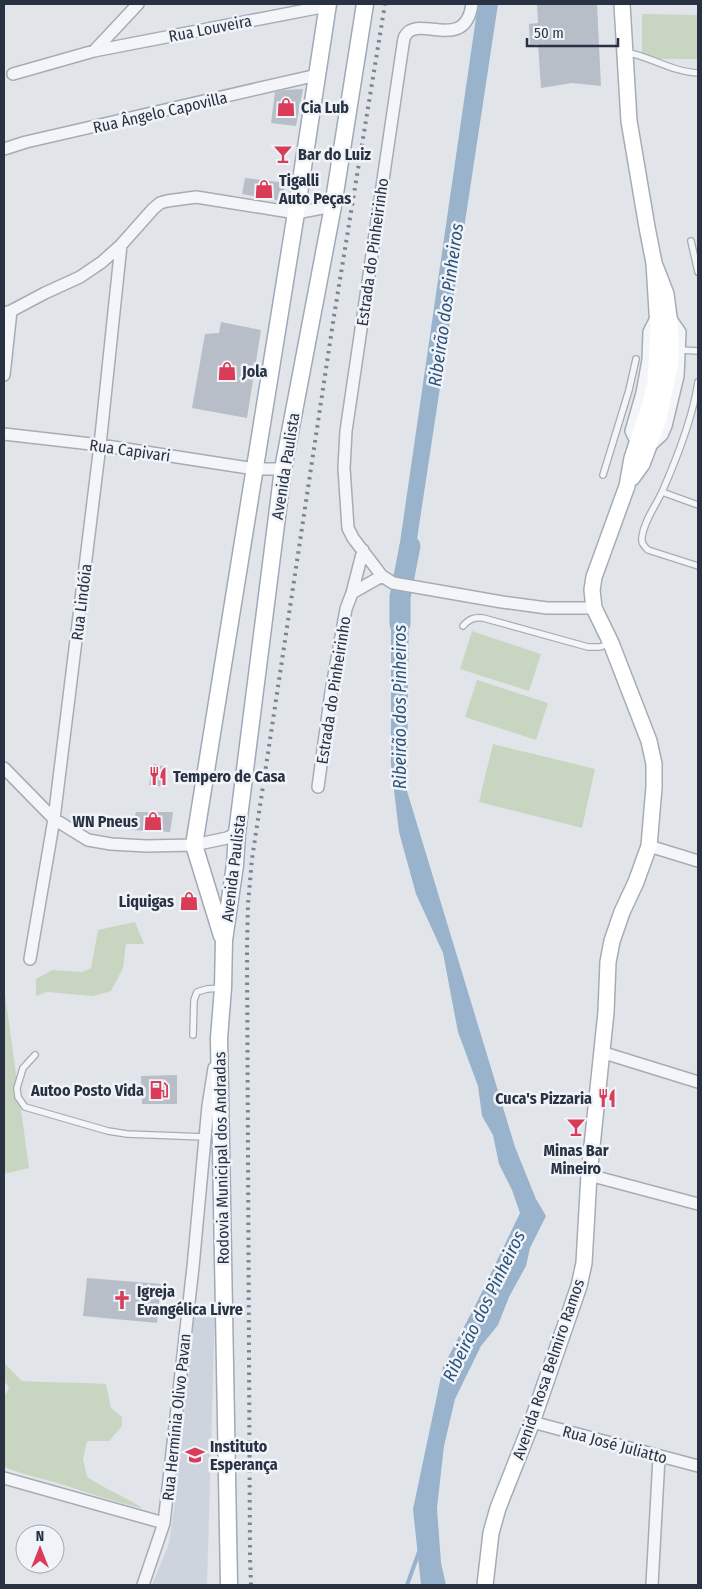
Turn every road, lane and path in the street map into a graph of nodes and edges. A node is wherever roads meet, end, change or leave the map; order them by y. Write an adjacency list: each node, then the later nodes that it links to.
1 (138, 4): 6 (street, Rua Louveira)
2 (365, 4): 12 (main road, Avenida Paulista)
3 (472, 4): 32 (street, Estrada do Pinheirinho)
4 (622, 4): 7 (main road)
5 (327, 5): 6 (street, Rua Louveira); 10 (main road, Avenida Paulista)
6 (94, 50): 9 (street, Rua Louveira)
7 (624, 51): 8 (lane); 18 (main road)
8 (698, 73)
9 (13, 74)
10 (317, 75): 11 (street, Rua Ângelo Capovilla); 13 (main road, Avenida Paulista)
11 (4, 149)
12 (333, 206): 13 (street); 28 (main road, Avenida Paulista)
13 (296, 213): 15 (street); 27 (main road, Avenida Paulista)
14 (691, 241): 16 (lane)
15 (121, 245): 17 (street); 26 (street, Rua Lindóia)
16 (698, 272)
17 (7, 312): 22 (street)
18 (661, 320): 19 (street); 25 (main road, Avenida Rosa Belmiro Ramos); 25 (street)
19 (680, 350): 20 (lane); 25 (street)
20 (698, 351)
21 (636, 359): 29 (lane)
22 (4, 375)
23 (698, 382): 30 (lane)
24 (4, 434): 26 (street, Rua Capivari)
25 (647, 442): 36 (main road, Avenida Rosa Belmiro Ramos)
26 (100, 444): 27 (street, Rua Capivari); 41 (street, Rua Lindóia)
27 (256, 469): 28 (street, Rua Capivari); 43 (main road, Avenida Paulista)
28 (283, 469): 42 (main road, Avenida Paulista)
29 (603, 475)
30 (662, 492): 31 (lane); 33 (lane)
31 (698, 505)
32 (363, 550): 34 (street, Estrada do Pinheirinho); 35 (street, Estrada do Pinheirinho)
33 (698, 566)
34 (382, 576): 35 (street, Estrada do Pinheirinho); 36 (street, Estrada do Pinheirinho)
35 (352, 593): 40 (street, Estrada do Pinheirinho)
36 (594, 608): 38 (main road, Avenida Rosa Belmiro Ramos)
37 (462, 626): 38 (lane)
38 (611, 643): 44 (main road, Avenida Rosa Belmiro Ramos)
39 (4, 768): 41 (street)
40 (318, 788)
41 (54, 819): 43 (street); 47 (street, Rua Lindóia)
42 (237, 833): 43 (street); 46 (main road, Avenida Paulista)
43 (194, 845): 46 (main road, Avenida Paulista)
44 (649, 846): 45 (street); 51 (main road, Avenida Rosa Belmiro Ramos)
45 (698, 861)
46 (224, 940): 48 (main road, Rodovia Municipal dos Andradas)
47 (30, 959)
48 (223, 988): 49 (lane); 50 (main road, Rodovia Municipal dos Andradas)
49 (194, 1035)
50 (219, 1038): 54 (street, Rua Hermínia Olivo Pavan); 63 (main road, Rodovia Municipal dos Andradas)
51 (601, 1052): 53 (street); 55 (main road, Avenida Rosa Belmiro Ramos)
52 (35, 1055): 54 (lane)
53 (698, 1082)
54 (205, 1138): 61 (street, Rua Hermínia Olivo Pavan)
55 (589, 1175): 56 (street); 57 (main road, Avenida Rosa Belmiro Ramos)
56 (698, 1204)
57 (532, 1422): 58 (street, Rua José Juliatto); 64 (main road, Avenida Rosa Belmiro Ramos)
58 (659, 1457): 59 (street, Rua José Juliatto); 65 (street)
59 (698, 1466)
60 (4, 1478): 61 (street)
61 (164, 1523): 62 (street, Rua Hermínia Olivo Pavan)
62 (143, 1585)
63 (229, 1585)
64 (485, 1585)
65 (652, 1585)

